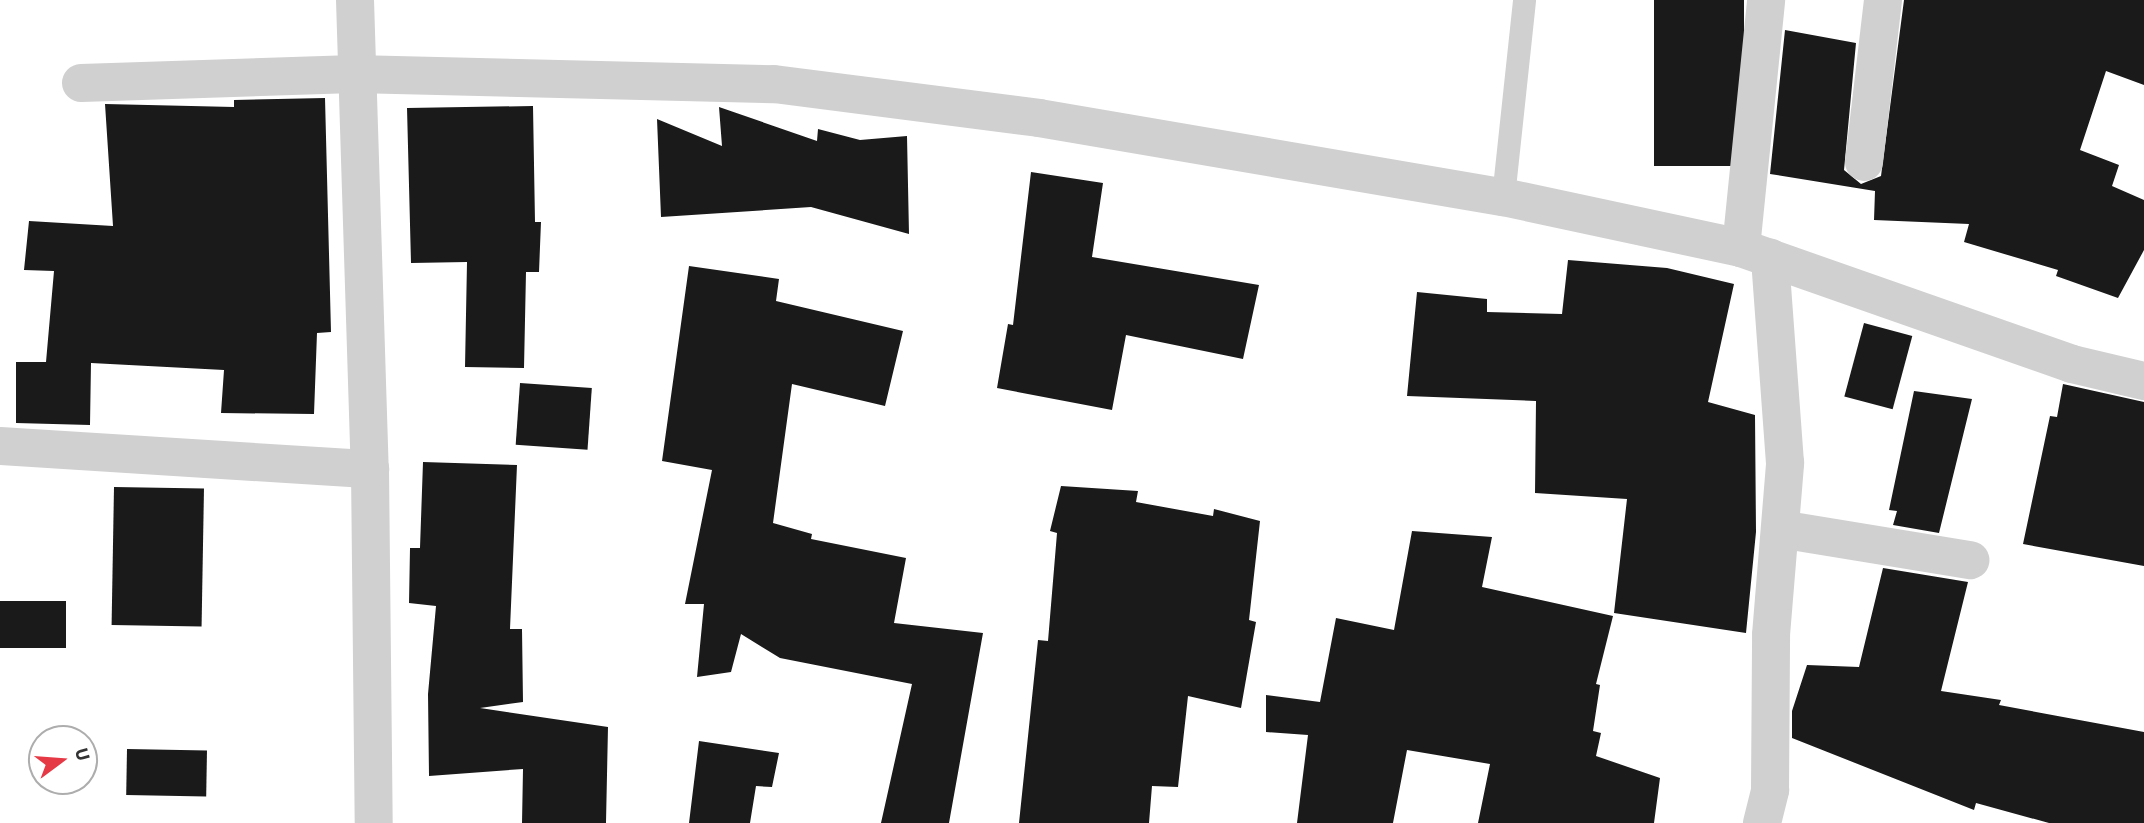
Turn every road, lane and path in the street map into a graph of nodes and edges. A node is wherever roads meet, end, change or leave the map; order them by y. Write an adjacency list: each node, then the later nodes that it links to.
1 (355, 0): 5 (street)
2 (1524, 0): 8 (lane)
3 (1766, 0): 9 (street)
4 (1884, 0): 7 (street)
5 (355, 74): 6 (street); 8 (street); 12 (street)
6 (81, 83)
7 (1864, 162)
8 (1503, 197): 9 (street)
9 (1755, 253): 10 (street); 13 (street)
10 (2144, 381)
11 (0, 446): 12 (street)
12 (370, 469): 15 (street)
13 (1780, 529): 14 (street); 16 (street)
14 (1970, 560)
15 (374, 823)
16 (1762, 823)

